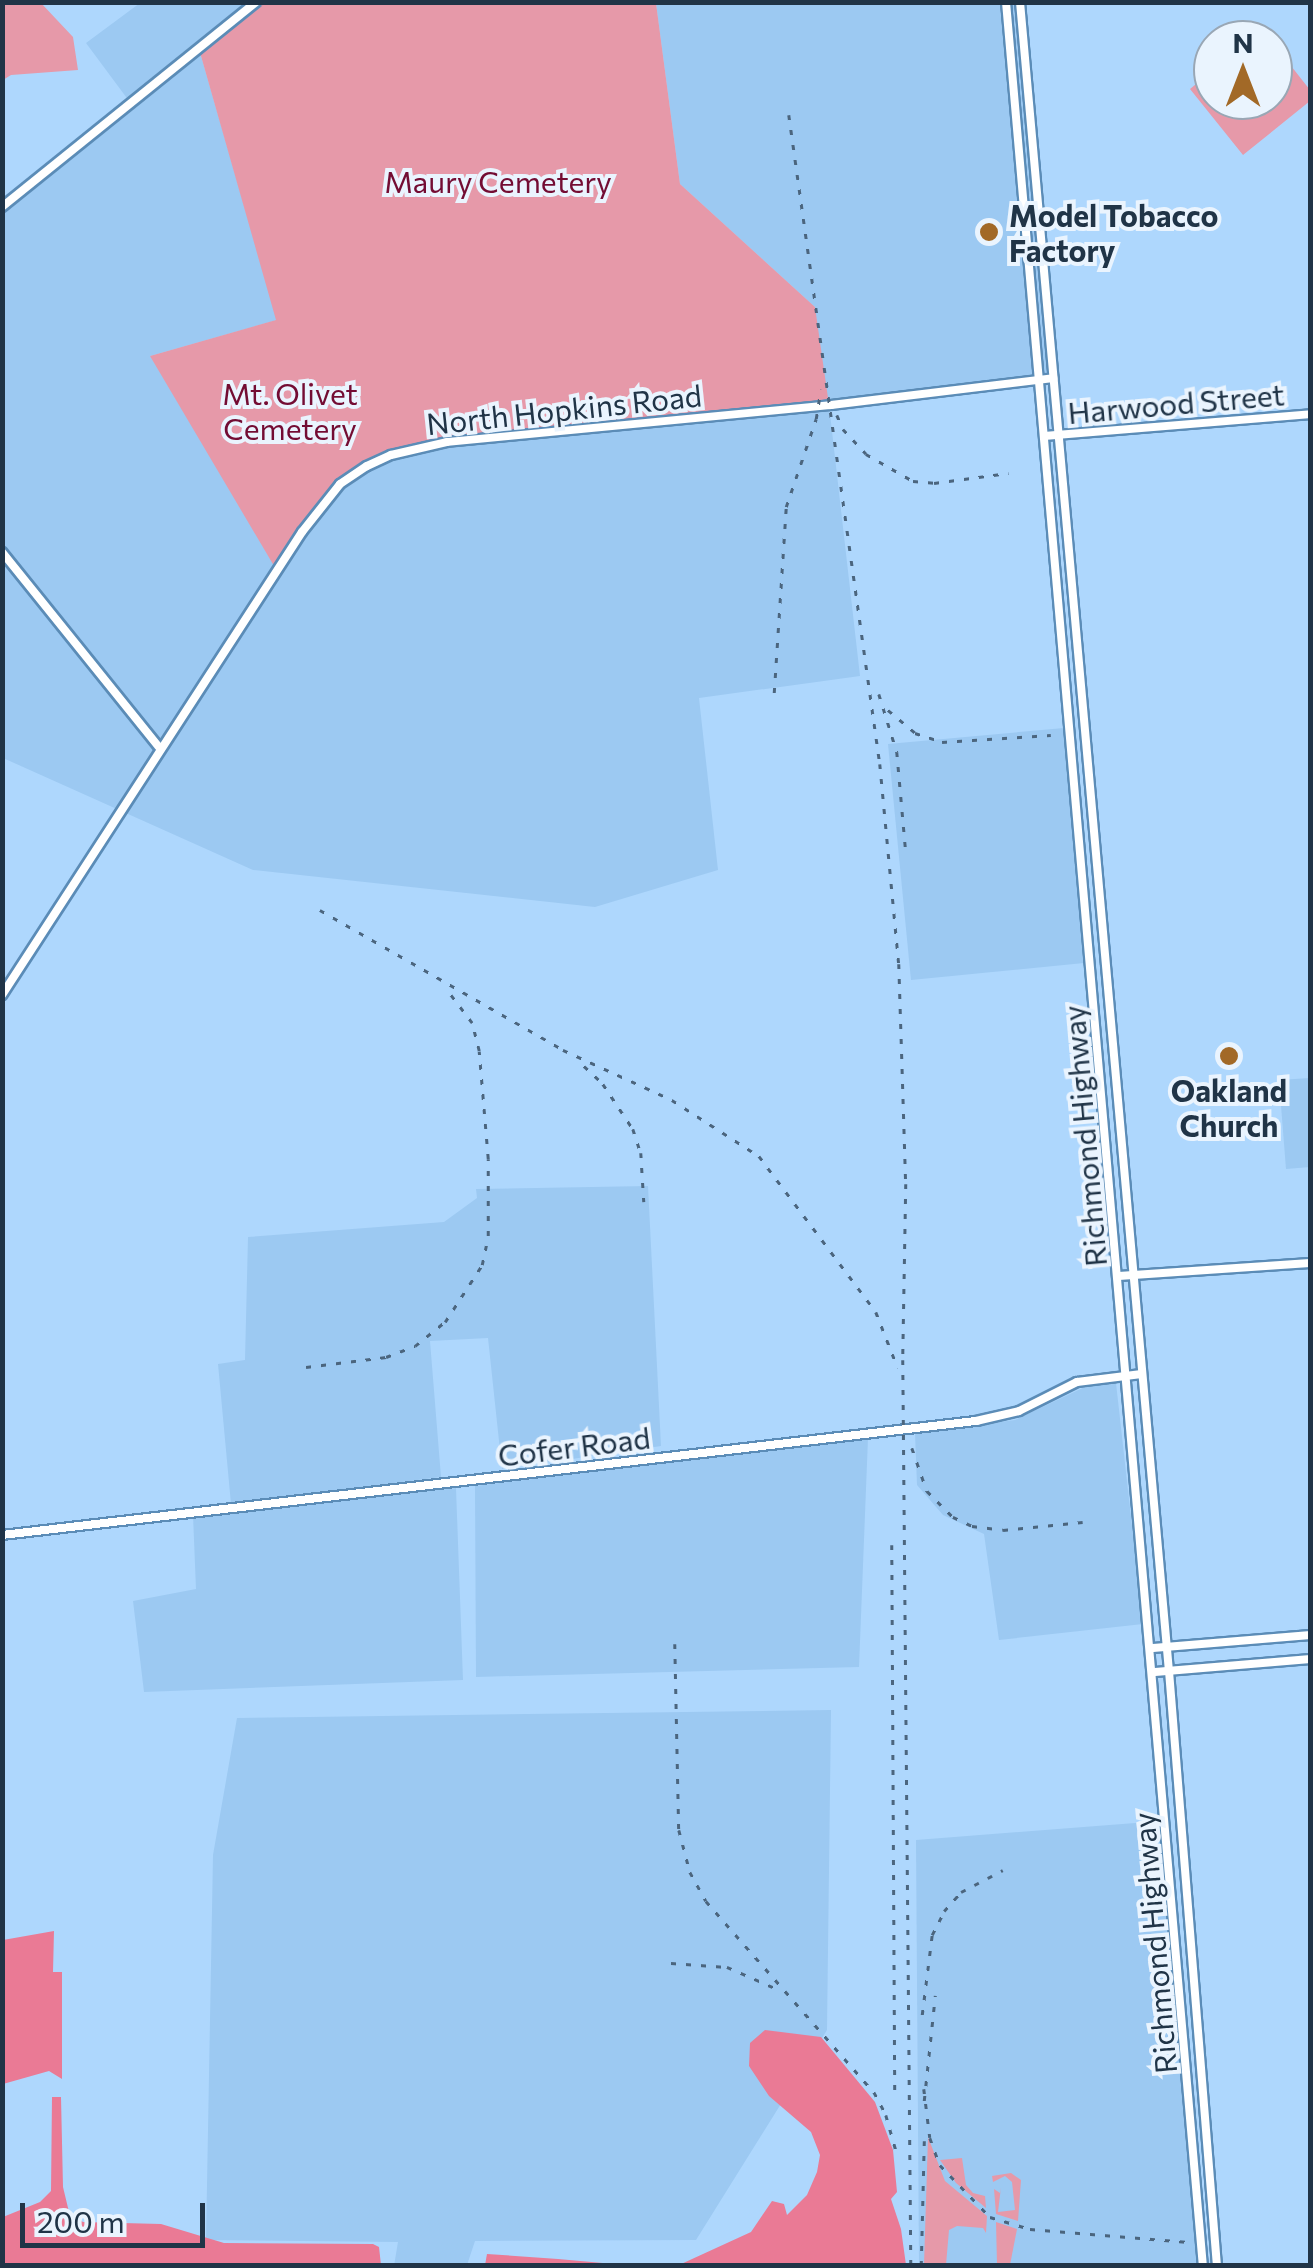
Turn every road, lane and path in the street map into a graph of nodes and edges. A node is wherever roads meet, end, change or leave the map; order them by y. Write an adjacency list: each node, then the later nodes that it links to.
1 (256, 2): 4 (main road)
2 (1006, 2): 6 (main road, Richmond Highway)
3 (1020, 2): 5 (main road, Richmond Highway)
4 (2, 207)
5 (1053, 378): 6 (main road, North Hopkins Road); 8 (main road, Richmond Highway)
6 (1041, 380): 9 (main road, Richmond Highway); 11 (main road, North Hopkins Road)
7 (1310, 414): 8 (main road, Harwood Street)
8 (1060, 435): 9 (main road, Harwood Street); 14 (main road, Richmond Highway)
9 (1045, 436): 15 (main road, Richmond Highway)
10 (2, 552): 11 (main road)
11 (160, 748): 12 (main road, North Hopkins Road)
12 (2, 994)
13 (1310, 1263): 14 (main road)
14 (1133, 1275): 15 (main road); 17 (main road, Richmond Highway)
15 (1119, 1276): 16 (main road, Richmond Highway)
16 (1128, 1374): 17 (main road, Cofer Road); 18 (main road, Cofer Road); 21 (main road, Richmond Highway)
17 (1142, 1374): 20 (main road, Richmond Highway)
18 (2, 1536)
19 (1310, 1636): 20 (main road)
20 (1167, 1647): 21 (main road); 23 (main road, Richmond Highway)
21 (1152, 1648): 24 (main road, Richmond Highway)
22 (1310, 1659): 23 (main road)
23 (1169, 1671): 24 (main road); 26 (main road, Richmond Highway)
24 (1155, 1672): 25 (main road, Richmond Highway)
25 (1203, 2266)
26 (1217, 2266)

